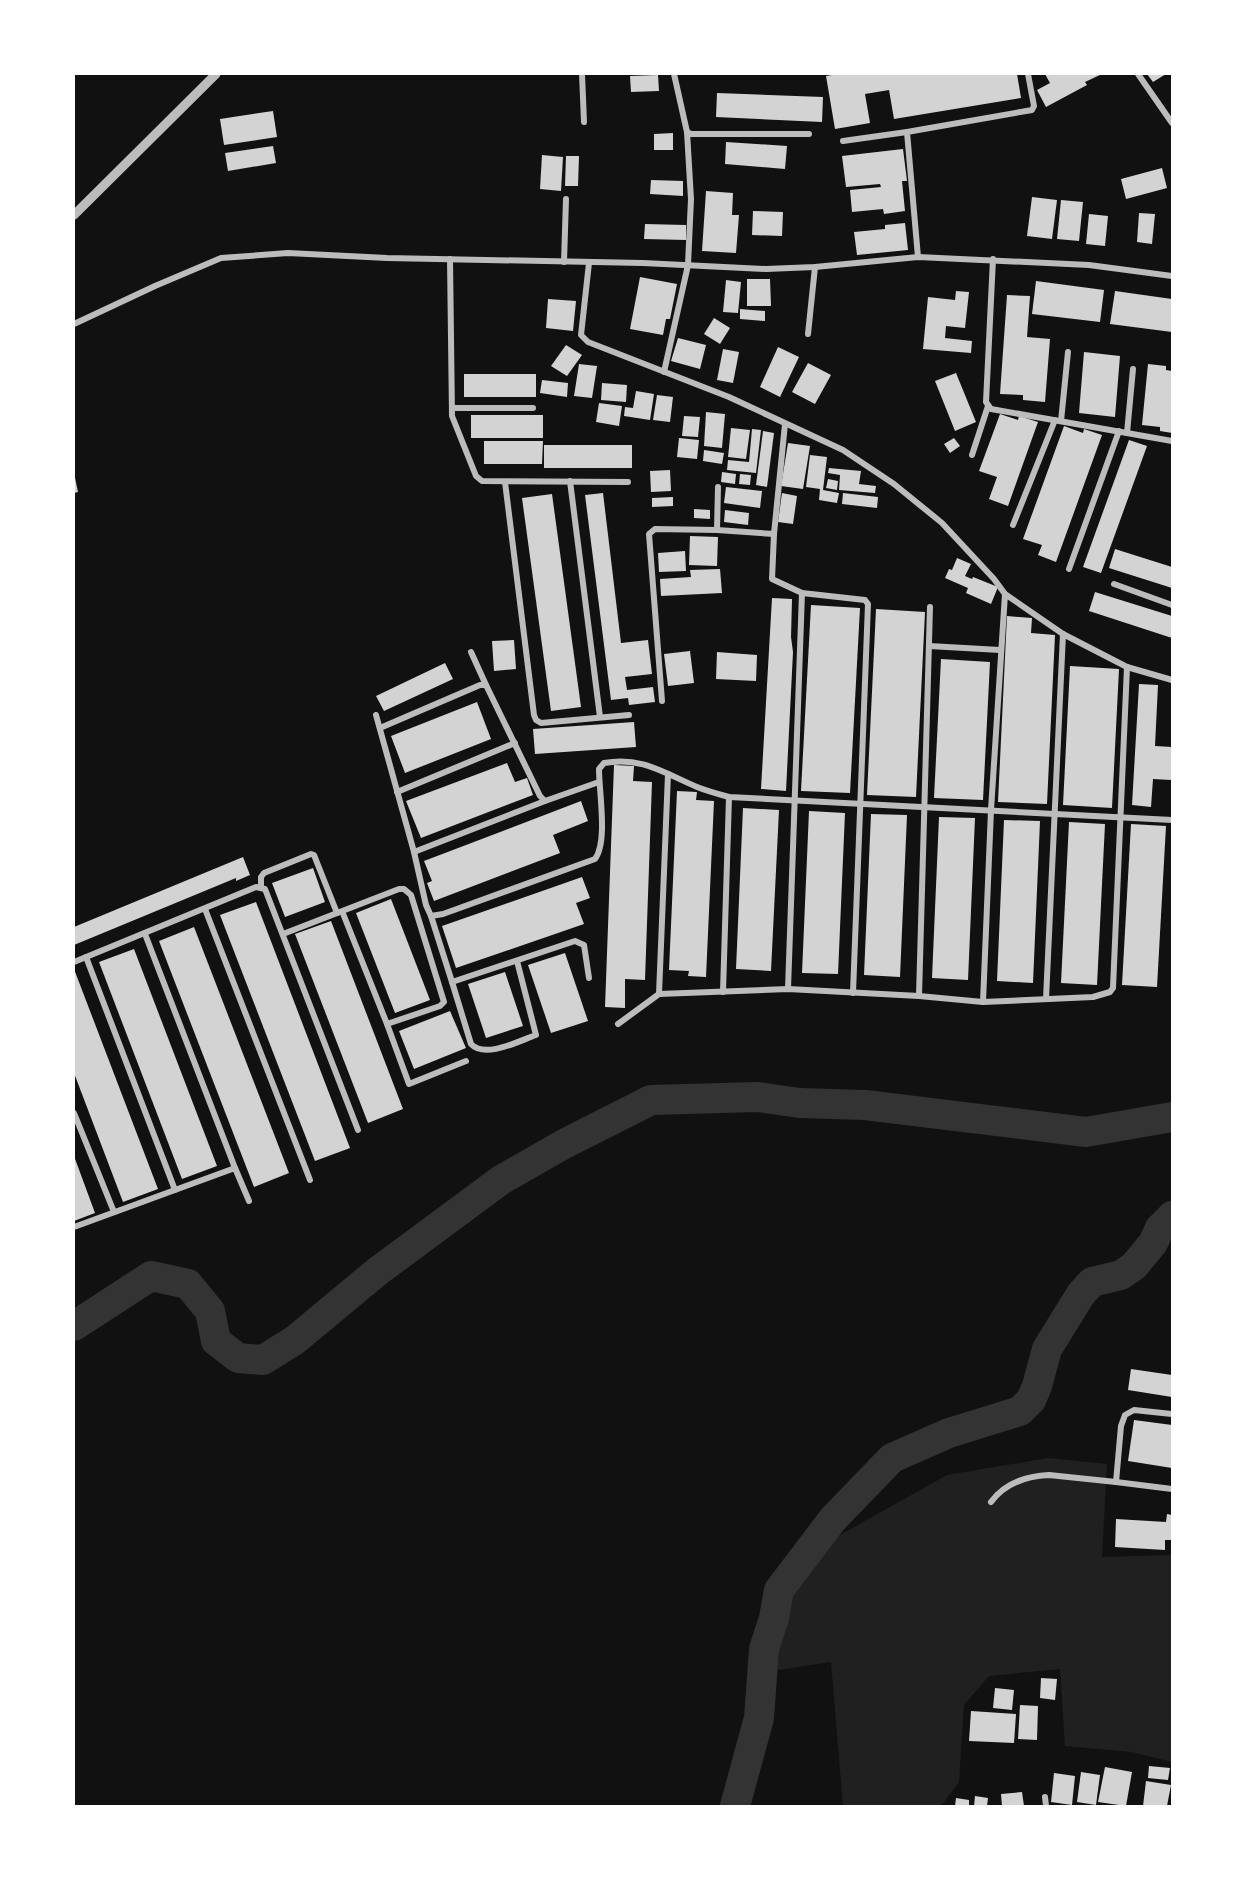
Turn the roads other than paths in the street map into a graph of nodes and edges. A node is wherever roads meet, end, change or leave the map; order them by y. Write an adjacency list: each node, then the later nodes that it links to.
1 (216, 74): 13 (street)
2 (582, 74): 6 (street)
3 (674, 74): 8 (street)
4 (1028, 74): 9 (street)
5 (1138, 74): 7 (street)
6 (584, 122)
7 (1173, 123)
8 (687, 132): 10 (street); 19 (street)
9 (908, 132): 11 (street); 14 (street)
10 (809, 134)
11 (843, 141)
12 (566, 199): 17 (street)
13 (75, 213)
14 (918, 257): 16 (street); 20 (street)
15 (450, 259): 17 (street); 22 (street); 28 (street)
16 (993, 259): 21 (street); 27 (street)
17 (564, 262): 18 (street)
18 (589, 262): 19 (street); 26 (street)
19 (688, 265): 20 (street); 26 (street)
20 (815, 267): 23 (street)
21 (1173, 276)
22 (74, 324)
23 (808, 334)
24 (1068, 352): 30 (street)
25 (1133, 369): 33 (street)
26 (664, 372): 31 (street)
27 (988, 406): 30 (street); 35 (street)
28 (452, 408): 29 (street); 37 (street)
29 (533, 408)
30 (1058, 420): 32 (street); 40 (street)
31 (785, 424): 42 (street); 46 (street)
32 (1119, 431): 33 (street); 43 (street)
33 (1126, 433): 34 (street)
34 (1173, 441)
35 (972, 455)
36 (570, 481): 37 (street); 38 (street); 59 (street)
37 (505, 482): 59 (street)
38 (628, 482)
39 (718, 487): 41 (street)
40 (1013, 525)
41 (717, 530): 42 (street); 56 (street)
42 (774, 534): 45 (street)
43 (1069, 569)
44 (1114, 584): 47 (street)
45 (802, 593): 66 (street); 68 (street)
46 (1005, 594): 49 (street); 51 (street)
47 (1173, 605)
48 (930, 607): 50 (street)
49 (1063, 634): 53 (street); 71 (street)
50 (929, 646): 51 (street); 69 (street)
51 (1000, 650): 70 (street)
52 (471, 652): 55 (street)
53 (1127, 667): 54 (street); 72 (street)
54 (1173, 680)
55 (486, 685): 60 (street); 61 (street)
56 (662, 701)
57 (376, 715): 60 (street)
58 (629, 715): 59 (street)
59 (600, 717)
60 (380, 728): 64 (street)
61 (515, 742): 64 (street); 67 (street)
62 (668, 774): 63 (street); 65 (street); 89 (street)
63 (599, 782): 67 (street); 78 (street)
64 (397, 792): 74 (street)
65 (729, 796): 66 (street); 87 (street)
66 (794, 800): 68 (street); 86 (street)
67 (545, 801): 74 (street)
68 (860, 803): 69 (street); 88 (street)
69 (925, 806): 70 (street); 90 (street)
70 (991, 810): 71 (street); 92 (street)
71 (1056, 813): 72 (street); 91 (street)
72 (1120, 817): 73 (street); 91 (street)
73 (1173, 820)
74 (414, 852): 78 (street)
75 (261, 887): 76 (street); 77 (street); 80 (street)
76 (205, 909): 79 (street); 99 (street)
77 (340, 912): 80 (street); 93 (street); 93 (street)
78 (432, 916): 85 (street)
79 (145, 934): 81 (street); 98 (street)
80 (283, 934): 97 (street)
81 (86, 957): 83 (street); 100 (street)
82 (517, 961): 84 (street); 85 (street); 85 (street)
83 (74, 962)
84 (589, 978)
85 (452, 982)
86 (788, 989): 87 (street); 88 (street)
87 (723, 992): 89 (street)
88 (853, 993): 90 (street)
89 (659, 994): 94 (street)
90 (919, 996): 92 (street)
91 (1046, 999): 92 (street)
92 (983, 1002)
93 (387, 1024): 95 (street)
94 (618, 1024)
95 (466, 1061)
96 (74, 1113): 102 (street)
97 (358, 1130)
98 (235, 1168): 100 (street); 101 (street)
99 (310, 1180)
100 (175, 1190): 102 (street)
101 (249, 1201)
102 (114, 1212): 103 (street)
103 (74, 1227)
104 (1173, 1414): 105 (street)
105 (1116, 1482): 106 (street); 107 (street)
106 (1173, 1489)
107 (991, 1502)
108 (1045, 1797): 109 (street)
109 (1046, 1806)

